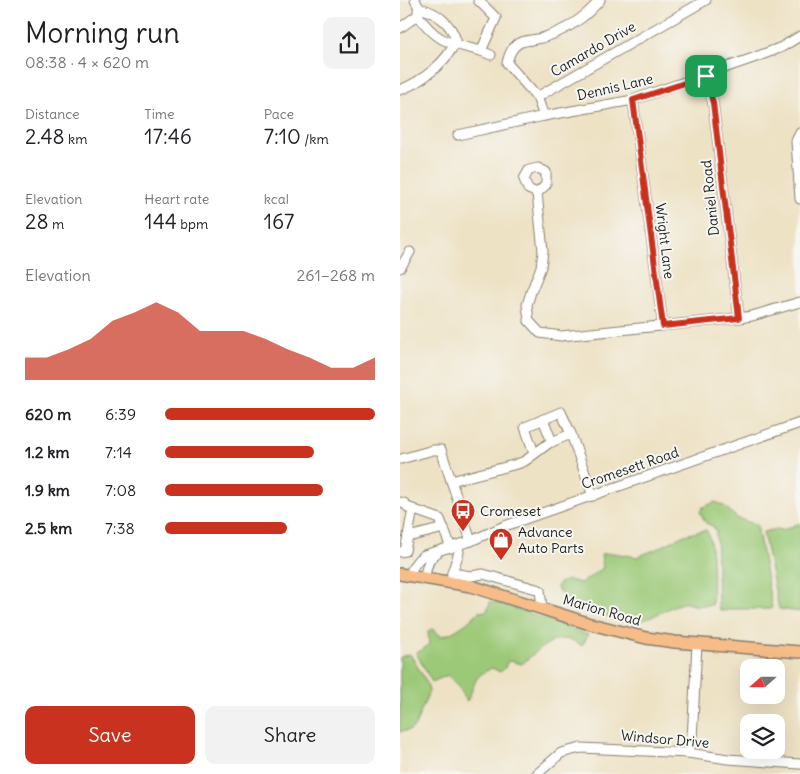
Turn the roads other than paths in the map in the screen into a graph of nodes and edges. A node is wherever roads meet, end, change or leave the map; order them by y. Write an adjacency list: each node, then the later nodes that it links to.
1 (478, 0): 8 (street)
2 (600, 0): 12 (street)
3 (706, 0): 12 (street, Camardo Drive)
4 (417, 8): 5 (street); 7 (street); 7 (street)
5 (400, 28)
6 (800, 36): 10 (street, Dennis Lane)
7 (454, 44): 8 (street); 11 (street)
8 (481, 51): 9 (street)
9 (491, 55)
10 (706, 76): 13 (street, Dennis Lane); 22 (street, Daniel Road)
11 (400, 90)
12 (537, 97): 14 (street)
13 (633, 100): 14 (street, Dennis Lane); 23 (street, Wright Lane)
14 (544, 116): 16 (street, Dennis Lane)
15 (800, 133): 18 (street)
16 (458, 136)
17 (537, 193): 23 (street)
18 (800, 199)
19 (410, 252): 20 (street)
20 (400, 268)
21 (800, 302): 22 (street)
22 (739, 318): 23 (street)
23 (663, 326)
24 (543, 419): 26 (street); 27 (street); 28 (street)
25 (800, 423): 31 (street, Cromesett Road)
26 (571, 434): 27 (street); 31 (street)
27 (552, 442): 28 (street)
28 (534, 453): 30 (street)
29 (401, 459): 30 (street)
30 (451, 481): 36 (street)
31 (593, 496): 36 (street, Cromesett Road)
32 (400, 502): 33 (street)
33 (413, 509): 34 (street); 35 (street)
34 (444, 528): 35 (street); 37 (street)
35 (408, 537): 38 (street)
36 (470, 541): 37 (street, Cromesett Road)
37 (454, 546): 39 (street, Cromesett Road); 42 (street)
38 (400, 552)
39 (439, 552): 40 (street, Cromesett Road); 41 (street)
40 (404, 575): 41 (main road, Marion Road)
41 (425, 578): 42 (main road, Marion Road)
42 (452, 578): 43 (street); 44 (main road, Marion Road)
43 (506, 581): 44 (street); 45 (street)
44 (502, 595): 45 (main road, Marion Road)
45 (542, 608): 46 (main road, Marion Road)
46 (698, 644): 47 (main road, Marion Road); 48 (street)
47 (800, 652)
48 (688, 753): 49 (street, Windsor Drive); 50 (street, Windsor Drive)
49 (800, 764)
50 (537, 774)

